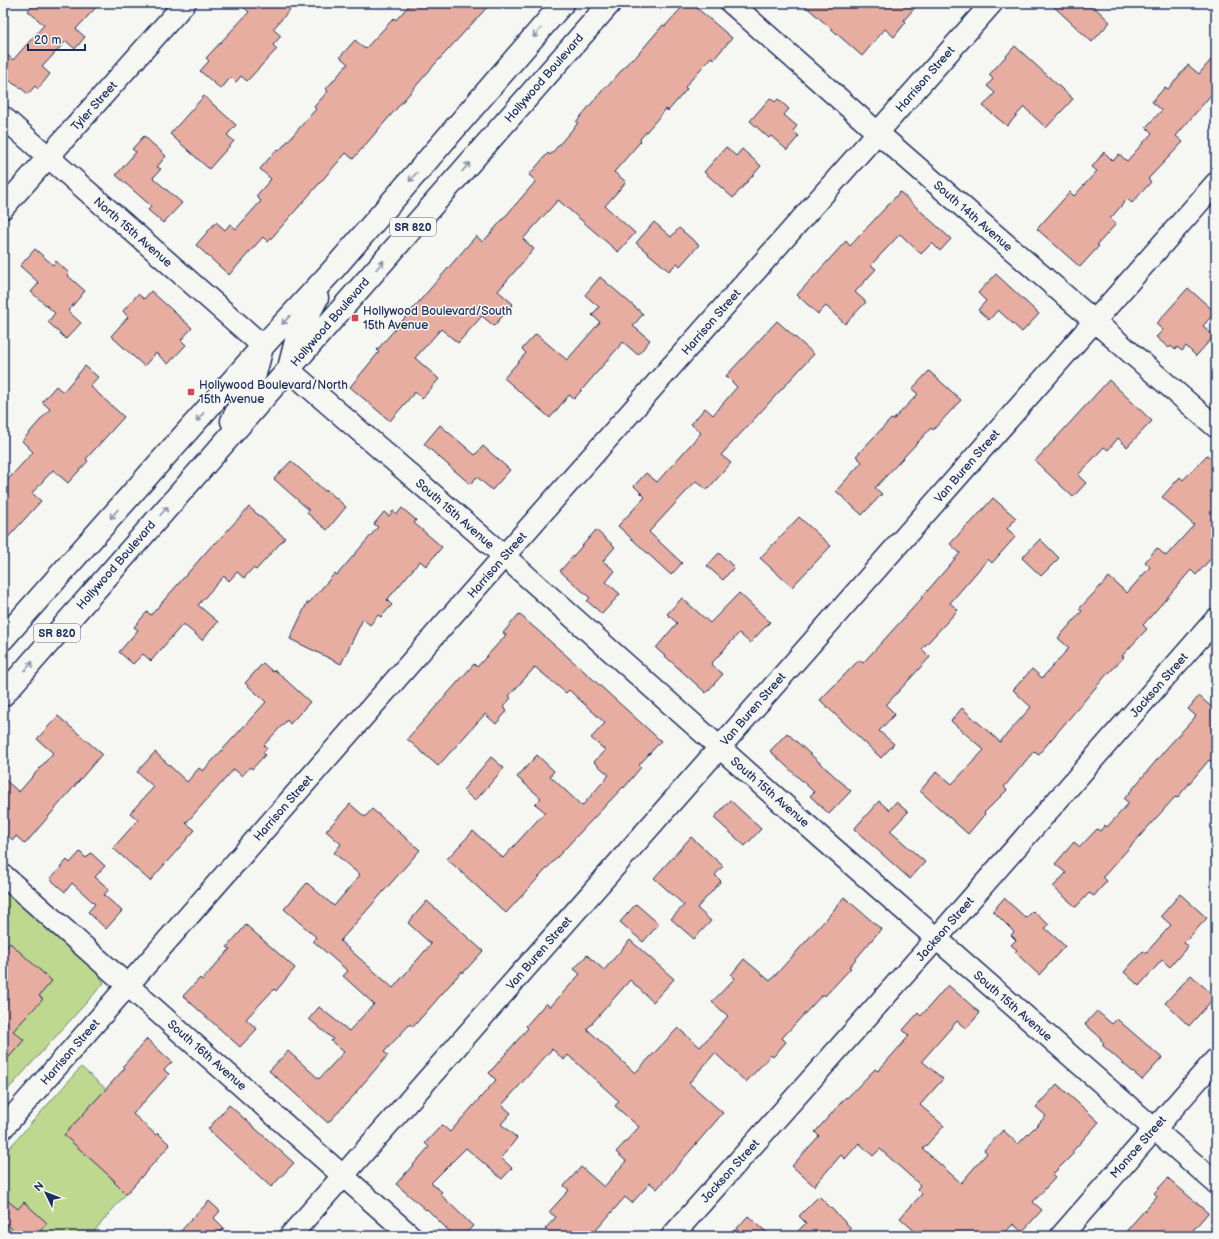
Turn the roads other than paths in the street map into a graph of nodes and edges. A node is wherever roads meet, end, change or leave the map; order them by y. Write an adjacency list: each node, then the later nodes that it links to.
1 (185, 3): 8 (street, Tyler Street)
2 (563, 3): 11 (main road, SR 820, one-way to 11)
3 (610, 3): 14 (main road, Hollywood Boulevard / SR 820, one-way to 3)
4 (731, 3): 7 (street, South 14th Avenue)
5 (992, 3): 7 (street, Harrison Street)
6 (3, 118): 8 (street, North 15th Avenue)
7 (878, 133): 12 (street, South 14th Avenue); 17 (street, Harrison Street)
8 (48, 157): 10 (street, Tyler Street); 13 (street, North 15th Avenue)
9 (1216, 183): 12 (street, Van Buren Street)
10 (3, 208)
11 (332, 271): 13 (main road, SR 820, one-way to 13); 14 (main road)
12 (1094, 320): 15 (street, South 14th Avenue); 21 (street, Van Buren Street)
13 (263, 346): 16 (main road); 19 (main road, SR 820, one-way to 19)
14 (288, 369): 16 (main road, Hollywood Boulevard / SR 820); 17 (street, South 15th Avenue)
15 (1216, 427)
16 (216, 452): 20 (main road, Hollywood Boulevard / SR 820, one-way to 16)
17 (504, 556): 21 (street, South 15th Avenue); 24 (street, Harrison Street)
18 (1216, 619): 23 (street, Jackson Street)
19 (3, 639)
20 (3, 695)
21 (719, 748): 23 (street, South 15th Avenue); 28 (street, Van Buren Street)
22 (3, 875): 24 (street, South 16th Avenue)
23 (936, 939): 27 (street, South 15th Avenue); 32 (street, Jackson Street)
24 (128, 985): 26 (street, Harrison Street); 28 (street, South 16th Avenue)
25 (1216, 1059): 27 (street, Monroe Street)
26 (3, 1128)
27 (1154, 1130): 29 (street, South 15th Avenue); 33 (street, Monroe Street)
28 (344, 1176): 30 (street, Van Buren Street); 31 (street, South 16th Avenue)
29 (1216, 1183)
30 (290, 1236)
31 (411, 1236)
32 (672, 1236)
33 (1061, 1236)

